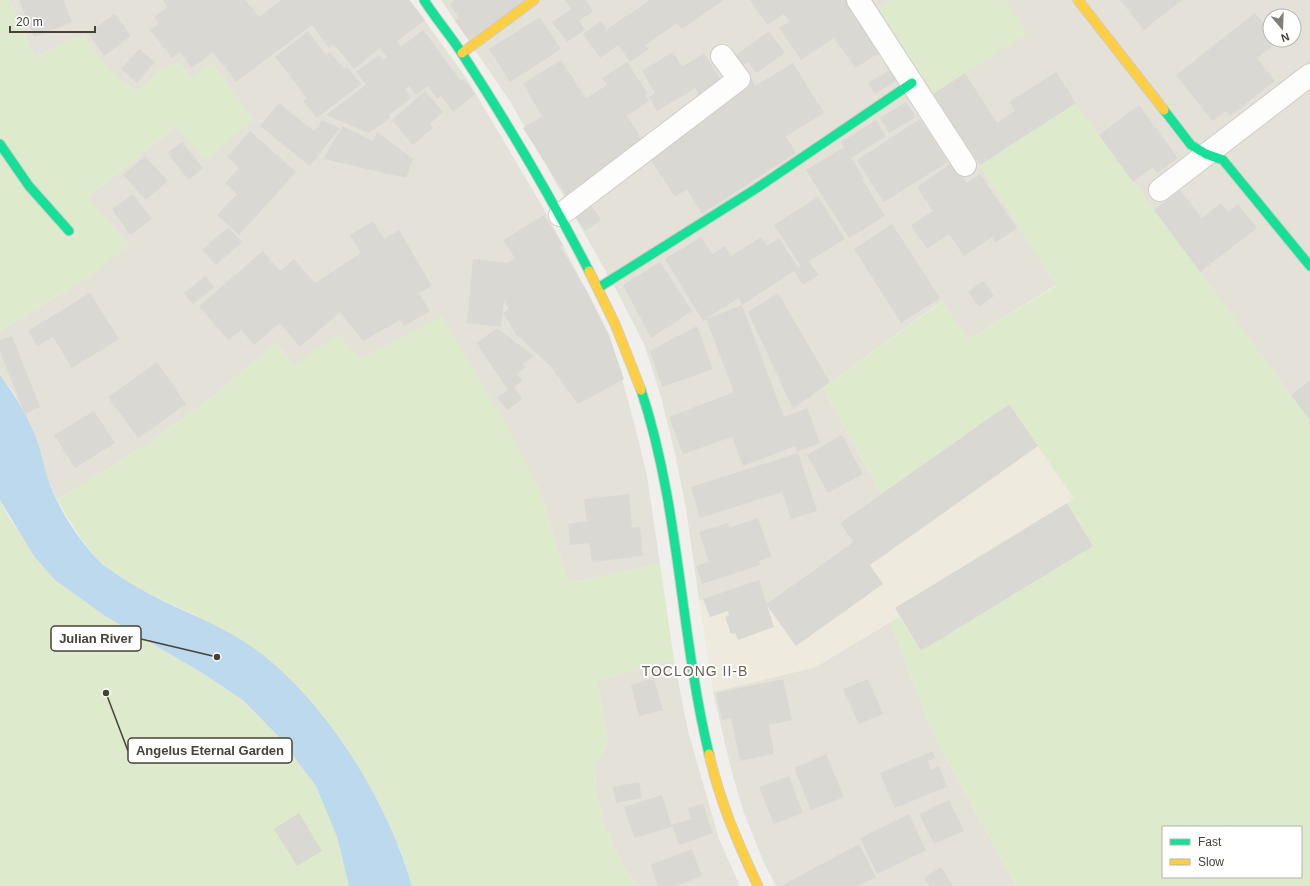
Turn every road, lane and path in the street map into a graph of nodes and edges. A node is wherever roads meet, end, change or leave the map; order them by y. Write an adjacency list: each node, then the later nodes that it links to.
1 (424, 0): 5 (street)
2 (534, 0): 5 (street)
3 (858, 0): 8 (street)
4 (1078, 0): 10 (street)
5 (462, 53): 13 (street)
6 (722, 56): 13 (street)
7 (1310, 75): 10 (street)
8 (912, 83): 11 (street); 16 (street)
9 (0, 144): 14 (street)
10 (1206, 154): 12 (street); 15 (street)
11 (965, 165)
12 (1160, 190)
13 (560, 215): 16 (street)
14 (69, 231)
15 (1310, 266)
16 (598, 288): 17 (street)
17 (758, 886)

